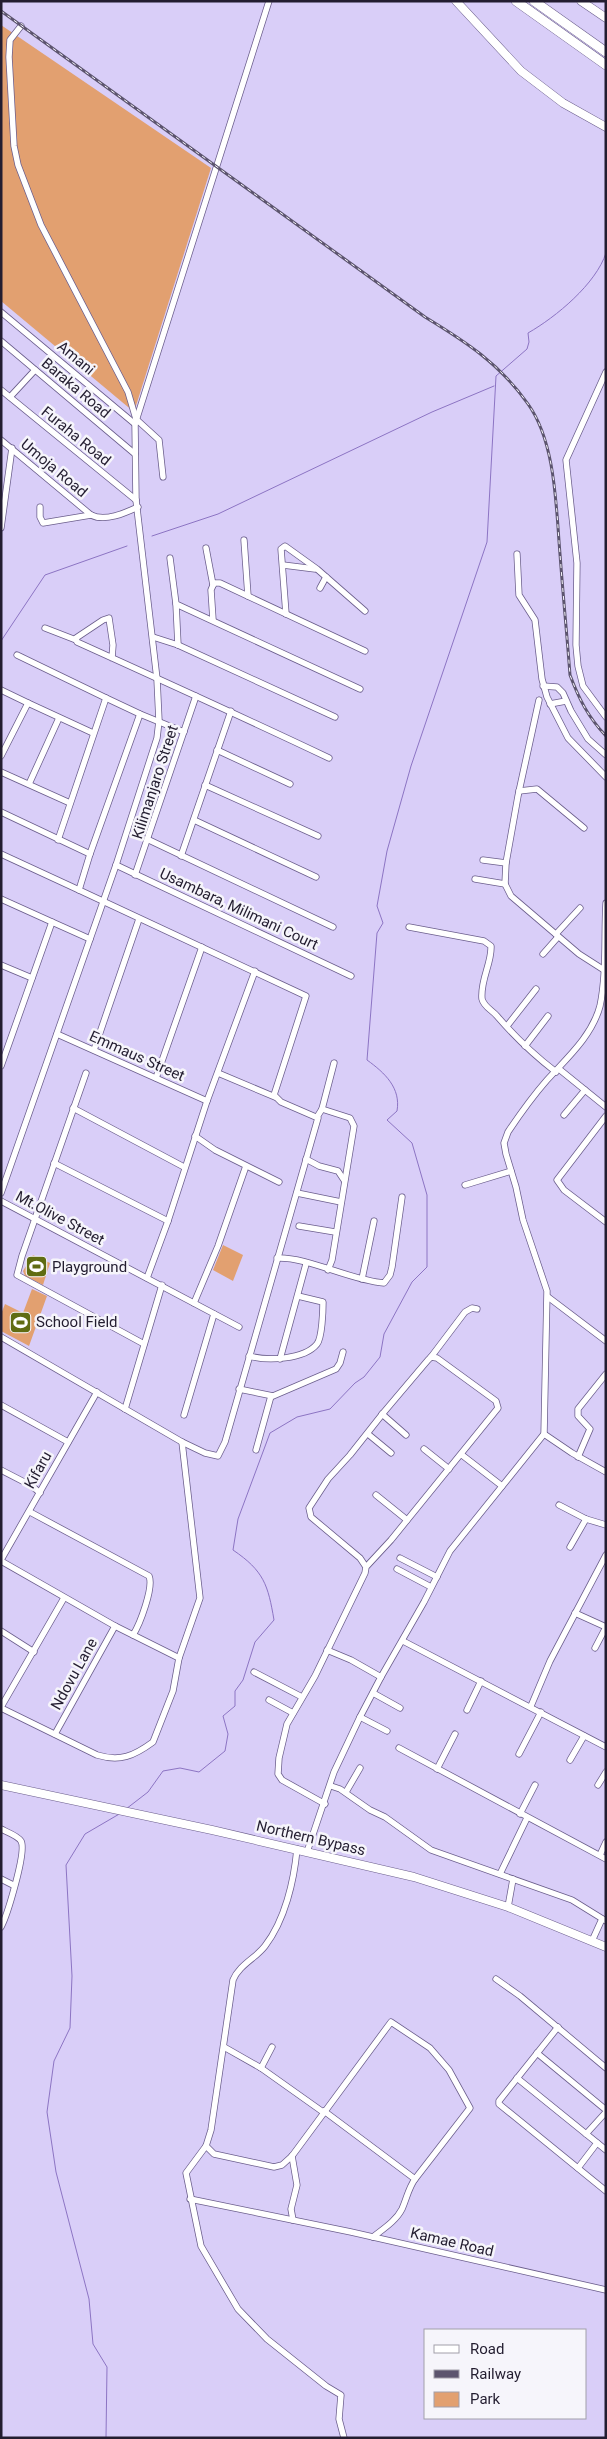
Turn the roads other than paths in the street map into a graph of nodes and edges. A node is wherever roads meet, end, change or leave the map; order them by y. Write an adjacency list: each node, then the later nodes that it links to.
1 (270, 1): 17 (street)
2 (456, 1): 10 (main road)
3 (516, 1): 9 (highway)
4 (534, 1): 8 (highway)
5 (581, 1): 6 (main road)
6 (606, 18)
7 (21, 26): 17 (street)
8 (606, 52)
9 (606, 65)
10 (606, 127)
11 (1, 312): 17 (street, Amani)
12 (1, 341): 13 (street, Baraka Road)
13 (35, 370): 16 (street); 20 (street, Baraka Road)
14 (606, 372): 60 (street)
15 (1, 390): 16 (street, Furaha Road)
16 (10, 398): 22 (street, Furaha Road)
17 (135, 421): 20 (street); 21 (street, Amani)
18 (1, 440): 19 (street, Umoja Road)
19 (12, 448): 25 (street, Umoja Road); 26 (street)
20 (135, 454): 22 (street)
21 (163, 476)
22 (136, 500): 24 (street)
23 (40, 507): 25 (street)
24 (138, 507): 25 (street); 42 (street)
25 (91, 515)
26 (1, 528)
27 (244, 540): 36 (street)
28 (206, 548): 34 (street)
29 (517, 554): 49 (street)
30 (170, 558): 37 (street)
31 (283, 565): 32 (street); 32 (street); 39 (street)
32 (317, 569): 33 (street)
33 (326, 577): 35 (street); 38 (street)
34 (213, 585): 36 (street); 40 (street)
35 (320, 588)
36 (248, 596): 39 (street)
37 (176, 604): 40 (street); 44 (street)
38 (365, 611)
39 (286, 614): 45 (street)
40 (213, 620): 50 (street)
41 (45, 628): 43 (street)
42 (153, 636): 44 (street); 48 (street)
43 (76, 640): 47 (street); 47 (street)
44 (178, 645): 62 (street)
45 (365, 651)
46 (17, 656): 53 (street)
47 (112, 658): 48 (street)
48 (157, 679): 52 (street); 63 (street)
49 (543, 686): 55 (street); 57 (street)
50 (360, 689)
51 (1, 690): 56 (street)
52 (196, 696): 58 (street); 64 (street, Kilimanjaro Street)
53 (106, 698): 59 (street); 65 (street)
54 (539, 700): 75 (street)
55 (566, 701): 57 (street); 67 (street)
56 (28, 703): 61 (street); 68 (street)
57 (550, 704): 71 (street)
58 (230, 711): 66 (street); 69 (street)
59 (140, 714): 63 (street); 84 (street)
60 (606, 717)
61 (59, 718): 65 (street); 72 (street)
62 (335, 718)
63 (160, 721): 64 (street); 88 (street)
64 (184, 732): 82 (street, Kilimanjaro Street)
65 (93, 733): 76 (street)
66 (217, 750): 73 (street); 74 (street)
67 (606, 755)
68 (1, 756)
69 (329, 758)
70 (1, 772): 72 (street)
71 (606, 777)
72 (29, 784): 76 (street)
73 (290, 784)
74 (205, 785): 78 (street); 80 (street)
75 (519, 791): 79 (street); 87 (street)
76 (70, 803): 81 (street)
77 (1, 812): 81 (street)
78 (194, 820): 85 (street); 90 (street)
79 (584, 828)
80 (318, 836)
81 (58, 840): 84 (street)
82 (149, 840): 85 (street); 89 (street, Kilimanjaro Street)
83 (1, 854): 93 (street)
84 (90, 854): 93 (street)
85 (182, 856): 101 (street)
86 (483, 860): 87 (street)
87 (506, 863): 92 (street)
88 (116, 865): 89 (street, Usambara, Milimani Court); 95 (street)
89 (135, 875): 110 (street, Usambara, Milimani Court)
90 (316, 878)
91 (475, 879): 92 (street)
92 (505, 884): 103 (street)
93 (80, 890): 95 (street)
94 (1, 899): 99 (street)
95 (103, 901): 98 (street); 104 (street)
96 (606, 903): 100 (street)
97 (580, 908): 103 (street)
98 (139, 919): 105 (street); 117 (street)
99 (52, 922): 104 (street); 111 (street)
100 (605, 922): 108 (street)
101 (333, 927)
102 (409, 927): 114 (street)
103 (557, 936): 106 (street); 108 (street)
104 (90, 939): 115 (street)
105 (202, 947): 109 (street); 123 (street)
106 (543, 954)
107 (1, 965): 111 (street)
108 (604, 970): 120 (street)
109 (255, 971): 121 (street); 125 (street)
110 (351, 976)
111 (32, 978): 119 (street)
112 (536, 989): 114 (street)
113 (548, 1016): 116 (street)
114 (507, 1026): 116 (street)
115 (57, 1034): 117 (street, Emmaus Street); 142 (street)
116 (525, 1046): 120 (street)
117 (94, 1050): 123 (street, Emmaus Street)
118 (334, 1063): 129 (street)
119 (1, 1066)
120 (557, 1070): 124 (street); 138 (street)
121 (218, 1072): 125 (street); 126 (street)
122 (86, 1073): 128 (street)
123 (156, 1078): 126 (street, Emmaus Street)
124 (585, 1090): 127 (street); 130 (street)
125 (275, 1097): 132 (street)
126 (207, 1101): 133 (street)
127 (606, 1107)
128 (73, 1108): 135 (street); 137 (street)
129 (322, 1109): 132 (street); 139 (street)
130 (564, 1115)
131 (606, 1116): 150 (street)
132 (317, 1117): 134 (street)
133 (196, 1136): 136 (street); 137 (street)
134 (306, 1159): 139 (street); 143 (street)
135 (54, 1163): 147 (street); 148 (street)
136 (246, 1166): 140 (street); 161 (street)
137 (184, 1167): 148 (street)
138 (511, 1171): 141 (street); 160 (street)
139 (344, 1180): 146 (street)
140 (279, 1182)
141 (464, 1185)
142 (1, 1193)
143 (297, 1193): 146 (street); 153 (street)
144 (402, 1198): 157 (street)
145 (1, 1201): 147 (street, Mt.Olive Street)
146 (341, 1202): 152 (street)
147 (35, 1218): 156 (street, Mt.Olive Street); 167 (street)
148 (168, 1221): 156 (street)
149 (374, 1221): 157 (street)
150 (606, 1222)
151 (299, 1226): 152 (street)
152 (335, 1232): 155 (street)
153 (277, 1258): 154 (street); 169 (street)
154 (306, 1264): 155 (street); 159 (street)
155 (328, 1270): 157 (street)
156 (147, 1278): 158 (street, Mt.Olive Street)
157 (362, 1279)
158 (162, 1286): 161 (street, Mt.Olive Street); 167 (street)
159 (298, 1296): 171 (street); 171 (street)
160 (548, 1297): 166 (street); 181 (street)
161 (194, 1303): 163 (street, Mt.Olive Street)
162 (477, 1309): 170 (street)
163 (214, 1314): 164 (street, Mt.Olive Street); 179 (street)
164 (239, 1326)
165 (1, 1337): 174 (street)
166 (606, 1342)
167 (144, 1344): 177 (street)
168 (343, 1352): 175 (street)
169 (249, 1356): 171 (street); 173 (street)
170 (431, 1357): 178 (street); 188 (street)
171 (280, 1359)
172 (606, 1374): 189 (street)
173 (239, 1390): 175 (street); 184 (street)
174 (97, 1392): 177 (street); 183 (street, Kifaru)
175 (271, 1396): 186 (street)
176 (1, 1404): 183 (street)
177 (126, 1409): 184 (street)
178 (382, 1414): 180 (street); 182 (street)
179 (184, 1415)
180 (368, 1434): 187 (street); 205 (street)
181 (544, 1434): 189 (street); 193 (street)
182 (406, 1435)
183 (68, 1442): 194 (street, Kifaru)
184 (182, 1442): 219 (street)
185 (424, 1449): 190 (street)
186 (256, 1450)
187 (391, 1453)
188 (462, 1455): 190 (street); 193 (street)
189 (578, 1457): 192 (street)
190 (449, 1469): 199 (street)
191 (1, 1470): 194 (street)
192 (606, 1472)
193 (502, 1486): 207 (street)
194 (40, 1493): 197 (street, Kifaru)
195 (376, 1495): 199 (street)
196 (559, 1505): 198 (street)
197 (30, 1512): 204 (street, Kifaru); 214 (street)
198 (586, 1519): 200 (street); 201 (street)
199 (407, 1520): 205 (street)
200 (606, 1525)
201 (570, 1547)
202 (606, 1555): 210 (street)
203 (400, 1558): 207 (street)
204 (1, 1560): 209 (street)
205 (366, 1567): 217 (street)
206 (397, 1569): 208 (street)
207 (437, 1577): 208 (street)
208 (432, 1587): 215 (street)
209 (64, 1598): 211 (street); 218 (street)
210 (574, 1613): 212 (street); 226 (street)
211 (115, 1626): 214 (street); 234 (street, Ndovu Lane)
212 (606, 1627): 216 (street)
213 (1, 1631): 218 (street)
214 (133, 1635): 219 (street)
215 (403, 1641): 221 (street); 222 (street)
216 (595, 1648)
217 (327, 1650): 221 (street); 224 (street)
218 (34, 1652): 227 (street)
219 (179, 1658): 234 (street)
220 (254, 1672): 224 (street)
221 (381, 1677): 223 (street)
222 (481, 1682): 226 (street); 229 (street)
223 (372, 1693): 228 (street); 232 (street)
224 (302, 1697): 231 (street)
225 (269, 1700): 231 (street)
226 (531, 1706): 230 (street)
227 (1, 1708): 234 (street)
228 (400, 1708)
229 (467, 1710)
230 (541, 1712): 236 (street); 239 (street)
231 (293, 1713): 249 (street)
232 (360, 1717): 233 (street); 247 (street)
233 (387, 1731)
234 (55, 1734)
235 (455, 1734): 242 (street)
236 (584, 1736): 237 (street); 240 (street)
237 (606, 1747)
238 (399, 1748): 242 (street)
239 (519, 1754)
240 (570, 1760)
241 (360, 1768): 248 (street)
242 (436, 1769): 250 (street)
243 (606, 1772): 246 (street)
244 (1, 1785): 254 (main road, Northern Bypass)
245 (535, 1785): 250 (street)
246 (598, 1785)
247 (332, 1786): 248 (street); 249 (street)
248 (346, 1792): 258 (street)
249 (325, 1804): 255 (street)
250 (520, 1814): 251 (street)
251 (527, 1818): 256 (street); 258 (street)
252 (1, 1829): 261 (street)
253 (606, 1842): 256 (street)
254 (297, 1849): 255 (main road, Northern Bypass); 269 (street)
255 (307, 1852): 262 (main road, Northern Bypass)
256 (600, 1855): 257 (street)
257 (606, 1859)
258 (500, 1874): 260 (street)
259 (1, 1879): 261 (street)
260 (513, 1879): 262 (street); 263 (street)
261 (13, 1885): 264 (street)
262 (508, 1907): 265 (main road, Northern Bypass)
263 (604, 1920): 265 (street)
264 (1, 1927)
265 (592, 1941): 266 (main road, Northern Bypass)
266 (606, 1948)
267 (496, 1979): 268 (street)
268 (558, 2027): 271 (street); 273 (street)
269 (224, 2047): 272 (street); 279 (street)
270 (272, 2048): 272 (street)
271 (537, 2053): 274 (street); 275 (street)
272 (260, 2068): 276 (street)
273 (606, 2068)
274 (517, 2078): 277 (street); 282 (street)
275 (606, 2111): 277 (street)
276 (324, 2112): 281 (street); 283 (street); 283 (street)
277 (586, 2134): 278 (street)
278 (597, 2143): 280 (street); 282 (street)
279 (206, 2146): 281 (street); 285 (street)
280 (606, 2150)
281 (292, 2156): 286 (street)
282 (578, 2168): 284 (street)
283 (415, 2179): 287 (street)
284 (606, 2191)
285 (190, 2199): 286 (street, Kamae Road); 289 (street)
286 (293, 2220): 287 (street, Kamae Road)
287 (373, 2237): 288 (street, Kamae Road)
288 (606, 2290)
289 (344, 2438)

